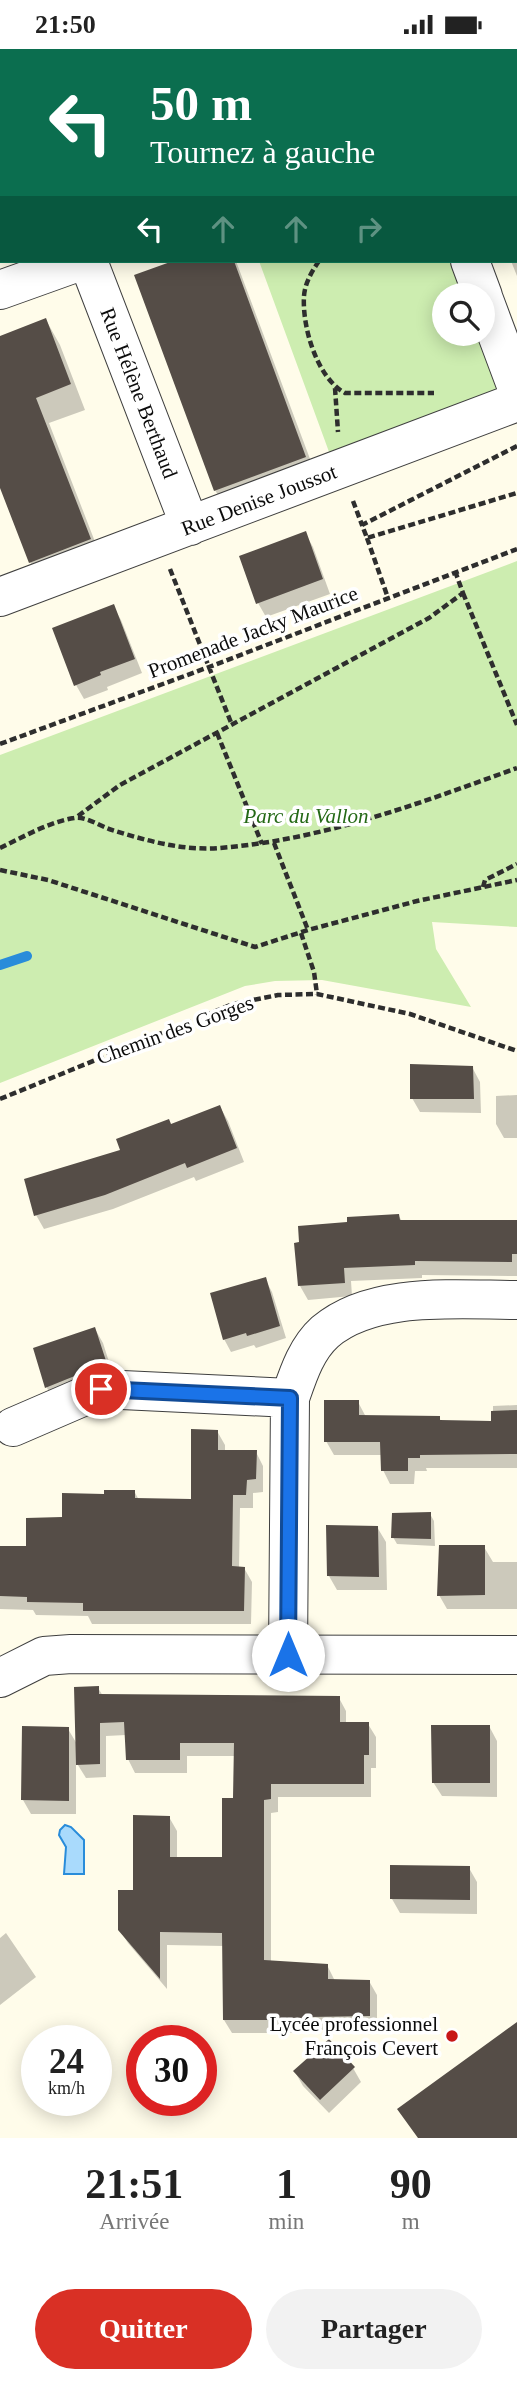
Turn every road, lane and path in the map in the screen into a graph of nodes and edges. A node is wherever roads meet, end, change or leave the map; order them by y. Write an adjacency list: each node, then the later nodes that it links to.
1 (75, 263): 6 (street)
2 (89, 263): 13 (street, Rue Hélène Berthaud)
3 (318, 263): 9 (path)
4 (471, 263): 5 (street)
5 (478, 283)
6 (0, 290)
7 (495, 328): 8 (street)
8 (517, 388)
9 (438, 393)
10 (517, 402): 13 (street, Rue Denise Joussot)
11 (517, 446): 14 (path)
12 (517, 493): 14 (path)
13 (190, 526): 19 (street, Rue Denise Joussot)
14 (366, 538): 20 (path)
15 (517, 549): 17 (path, Promenade Jacky Maurice)
16 (170, 568): 21 (path)
17 (456, 571): 18 (path); 20 (path, Promenade Jacky Maurice)
18 (463, 593): 22 (path); 23 (path)
19 (0, 597)
20 (388, 598): 21 (path, Promenade Jacky Maurice)
21 (209, 667): 22 (path); 25 (path, Promenade Jacky Maurice)
22 (232, 725): 24 (path)
23 (517, 725)
24 (217, 733): 27 (path); 29 (path)
25 (0, 744)
26 (517, 768): 28 (path)
27 (77, 817): 29 (path); 30 (path)
28 (274, 842): 29 (path); 35 (path)
29 (262, 844)
30 (0, 848)
31 (517, 864): 34 (path)
32 (0, 870): 36 (path)
33 (517, 880): 34 (path)
34 (482, 887): 35 (path)
35 (308, 930): 36 (path)
36 (302, 933): 37 (path)
37 (317, 994): 38 (path, Chemin des Gorges); 39 (path, Chemin des Gorges)
38 (517, 1051)
39 (0, 1099)
40 (517, 1300): 41 (street)
41 (290, 1398): 42 (street); 43 (street)
42 (13, 1427)
43 (288, 1655): 44 (street); 45 (street)
44 (517, 1655)
45 (0, 1678)

